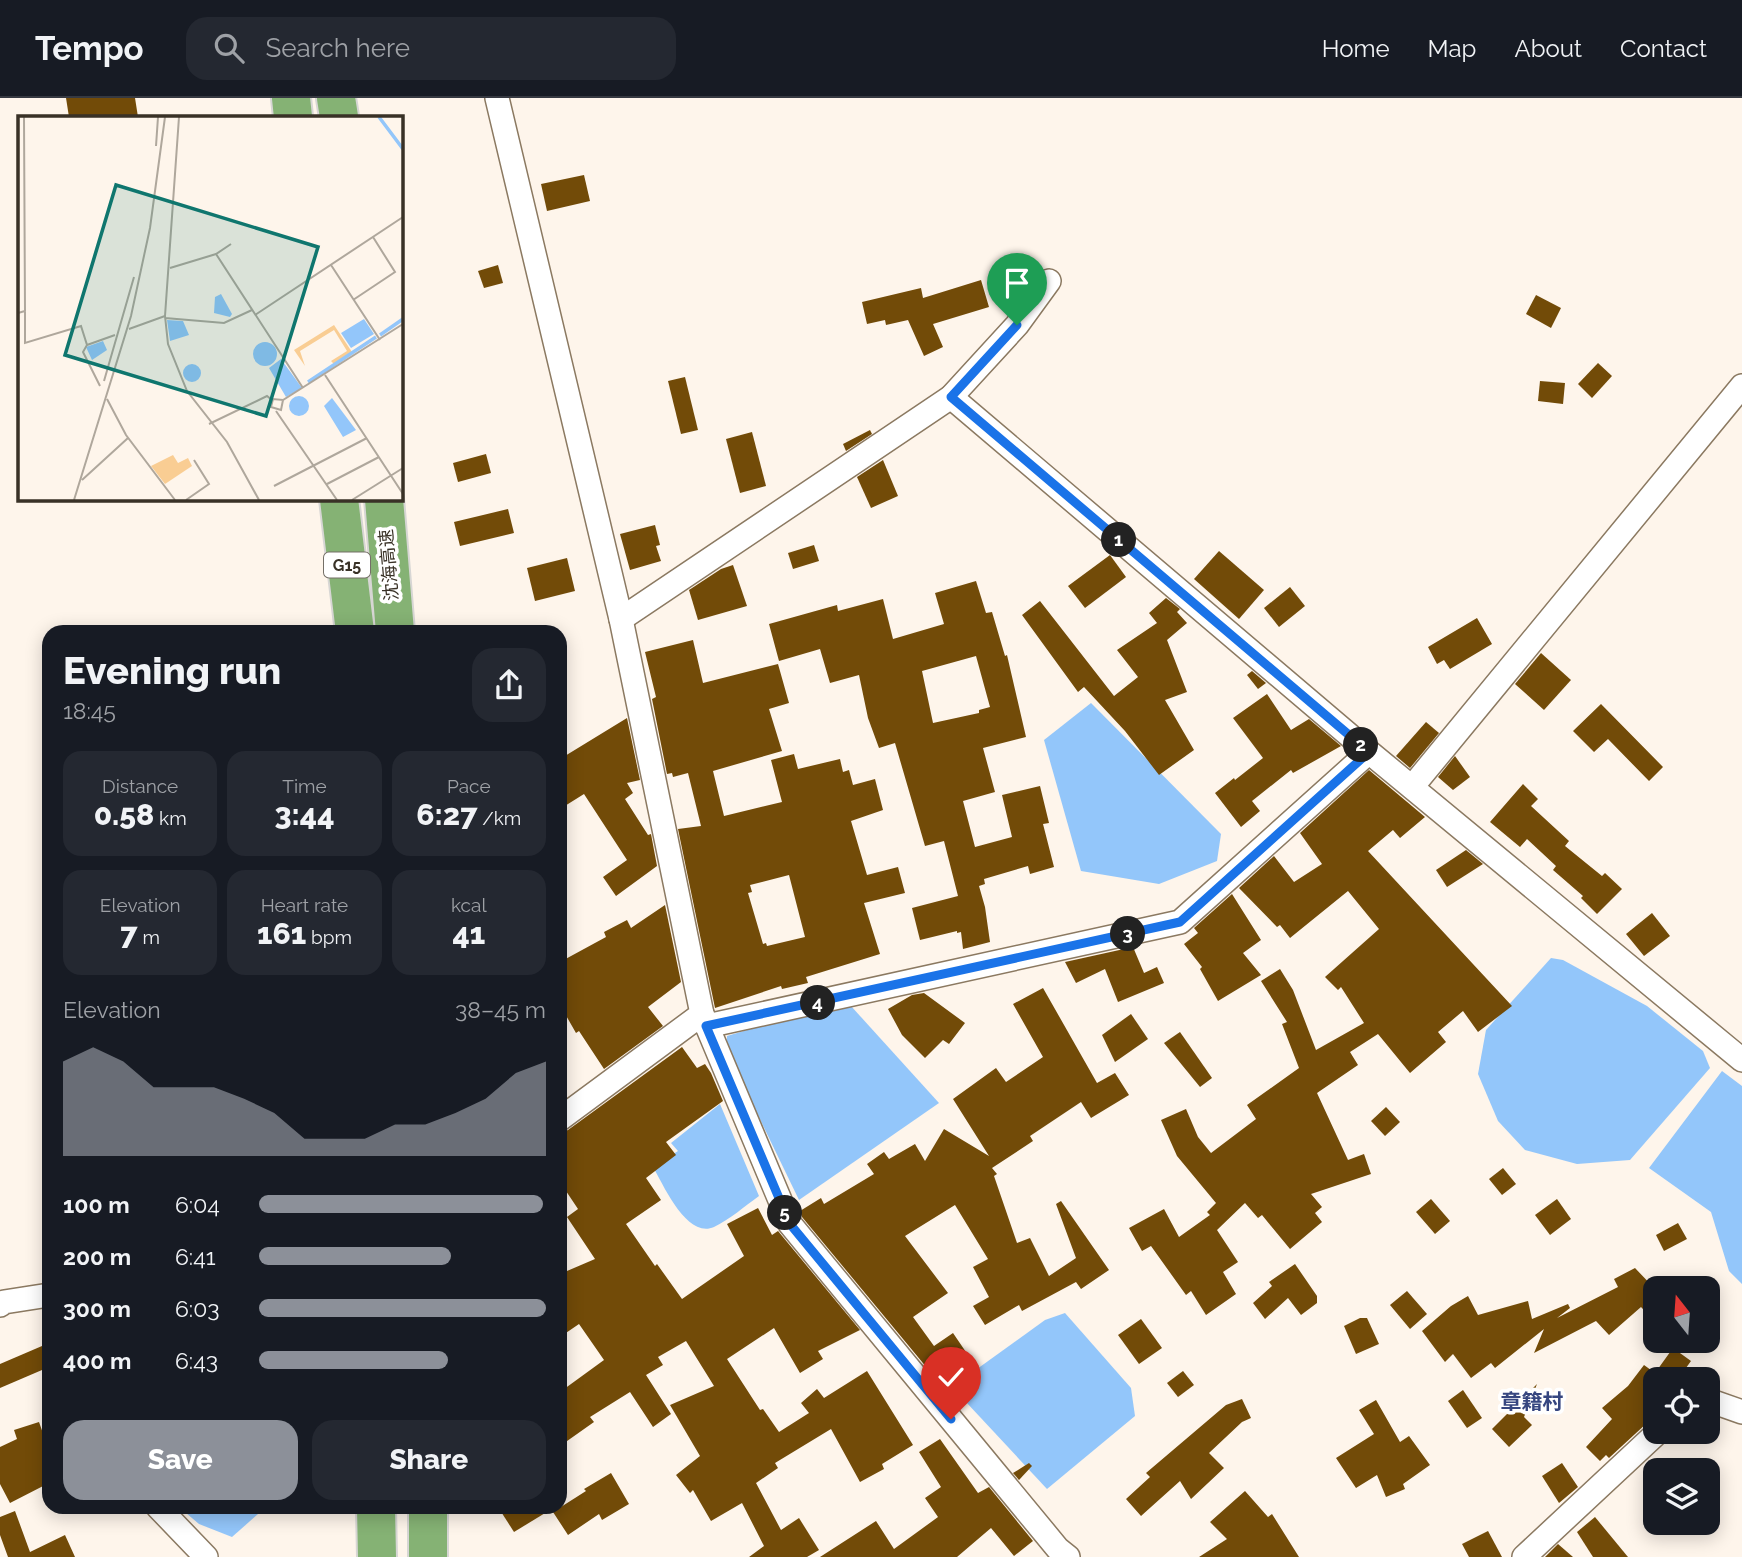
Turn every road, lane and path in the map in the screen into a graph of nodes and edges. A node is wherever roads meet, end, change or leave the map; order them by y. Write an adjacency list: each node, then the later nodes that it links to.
1 (291, 98): 4 (highway)
2 (336, 98): 5 (highway)
3 (497, 98): 11 (street)
4 (293, 116)
5 (339, 116)
6 (1049, 281): 8 (street)
7 (1742, 386): 15 (street)
8 (951, 397): 11 (street); 14 (street)
9 (339, 500): 12 (highway, G15)
10 (384, 500): 13 (highway, 沈海高速 / G15)
11 (621, 619): 16 (street)
12 (354, 625)
13 (394, 625)
14 (1369, 752): 15 (street); 16 (street)
15 (1412, 787): 17 (street)
16 (704, 1020): 18 (street); 30 (street)
17 (1742, 1060)
18 (567, 1114)
19 (42, 1296): 20 (street)
20 (0, 1305)
21 (1720, 1404): 22 (street)
22 (1742, 1412)
23 (1645, 1444): 31 (street)
24 (165, 1514): 27 (street)
25 (376, 1514): 28 (highway)
26 (428, 1514): 29 (highway)
27 (206, 1557)
28 (377, 1557)
29 (428, 1557)
30 (1068, 1557)
31 (1524, 1557)

